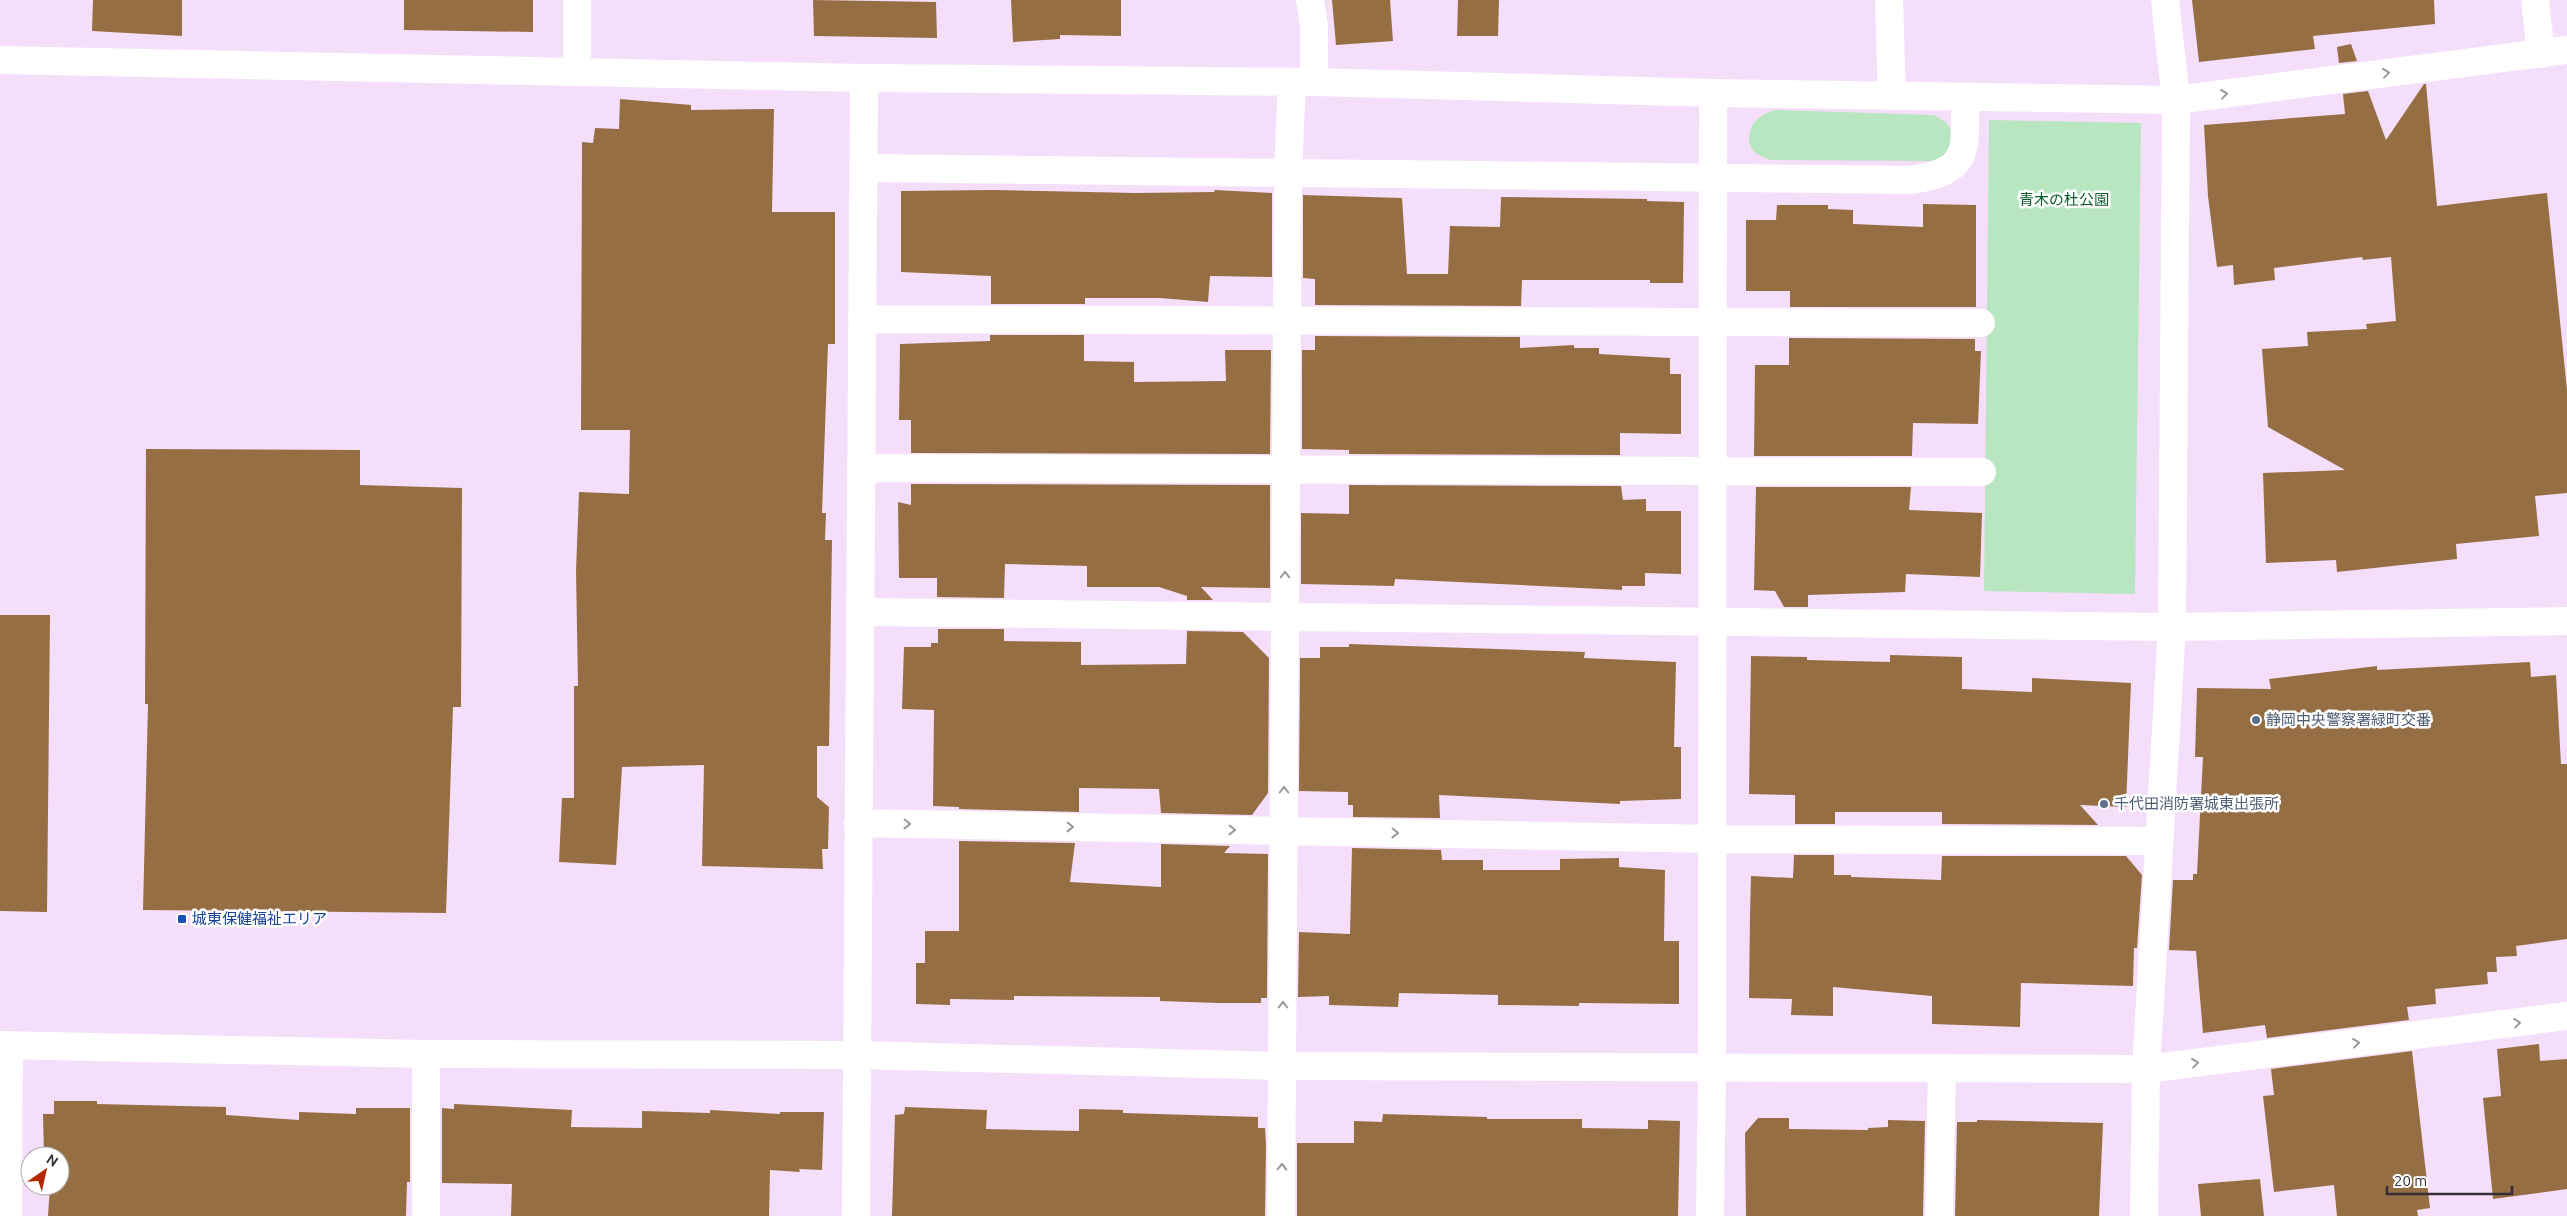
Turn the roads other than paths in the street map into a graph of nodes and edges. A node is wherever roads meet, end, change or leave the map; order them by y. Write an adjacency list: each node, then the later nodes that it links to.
1 (577, 0): 8 (street)
2 (1310, 0): 10 (street)
3 (1889, 0): 12 (street)
4 (2165, 0): 14 (street)
5 (2535, 0): 6 (street)
6 (2554, 52): 14 (street, one-way to 6)
7 (0, 60): 8 (street)
8 (577, 71): 9 (street)
9 (864, 78): 10 (street); 15 (street)
10 (1303, 82): 11 (street); 16 (street)
11 (1713, 93): 12 (street); 17 (street)
12 (1892, 96): 13 (street)
13 (1965, 98): 14 (street); 17 (street)
14 (2176, 100): 30 (street)
15 (863, 168): 16 (street); 18 (street)
16 (1288, 171): 17 (street); 19 (street)
17 (1713, 177): 20 (street)
18 (862, 320): 19 (street); 22 (street)
19 (1286, 320): 20 (street); 23 (street)
20 (1712, 322): 21 (street); 24 (street)
21 (1982, 323)
22 (861, 468): 23 (street); 26 (street)
23 (1286, 470): 24 (street); 27 (street, one-way to 23)
24 (1712, 470): 25 (street); 29 (street)
25 (1982, 472)
26 (860, 612): 27 (street); 31 (street)
27 (1285, 618): 29 (street); 32 (street, one-way to 27)
28 (2567, 621): 30 (street)
29 (1712, 624): 30 (street); 33 (street)
30 (2172, 627): 34 (street)
31 (858, 823): 32 (street, one-way to 32); 38 (street)
32 (1284, 831): 33 (street, one-way to 33); 39 (street, one-way to 32)
33 (1713, 839): 34 (street); 42 (street)
34 (2159, 840): 41 (street)
35 (2567, 1016): 41 (street, one-way to 35)
36 (4, 1045): 37 (street); 43 (street)
37 (426, 1054): 38 (street); 44 (street)
38 (858, 1055): 39 (street); 45 (street)
39 (1283, 1066): 42 (street); 46 (street, one-way to 39)
40 (1942, 1068): 41 (street); 42 (street); 48 (street)
41 (2146, 1068): 49 (street)
42 (1712, 1069): 47 (street)
43 (8, 1216)
44 (426, 1216)
45 (856, 1216)
46 (1281, 1216)
47 (1710, 1216)
48 (1939, 1216)
49 (2144, 1216)

